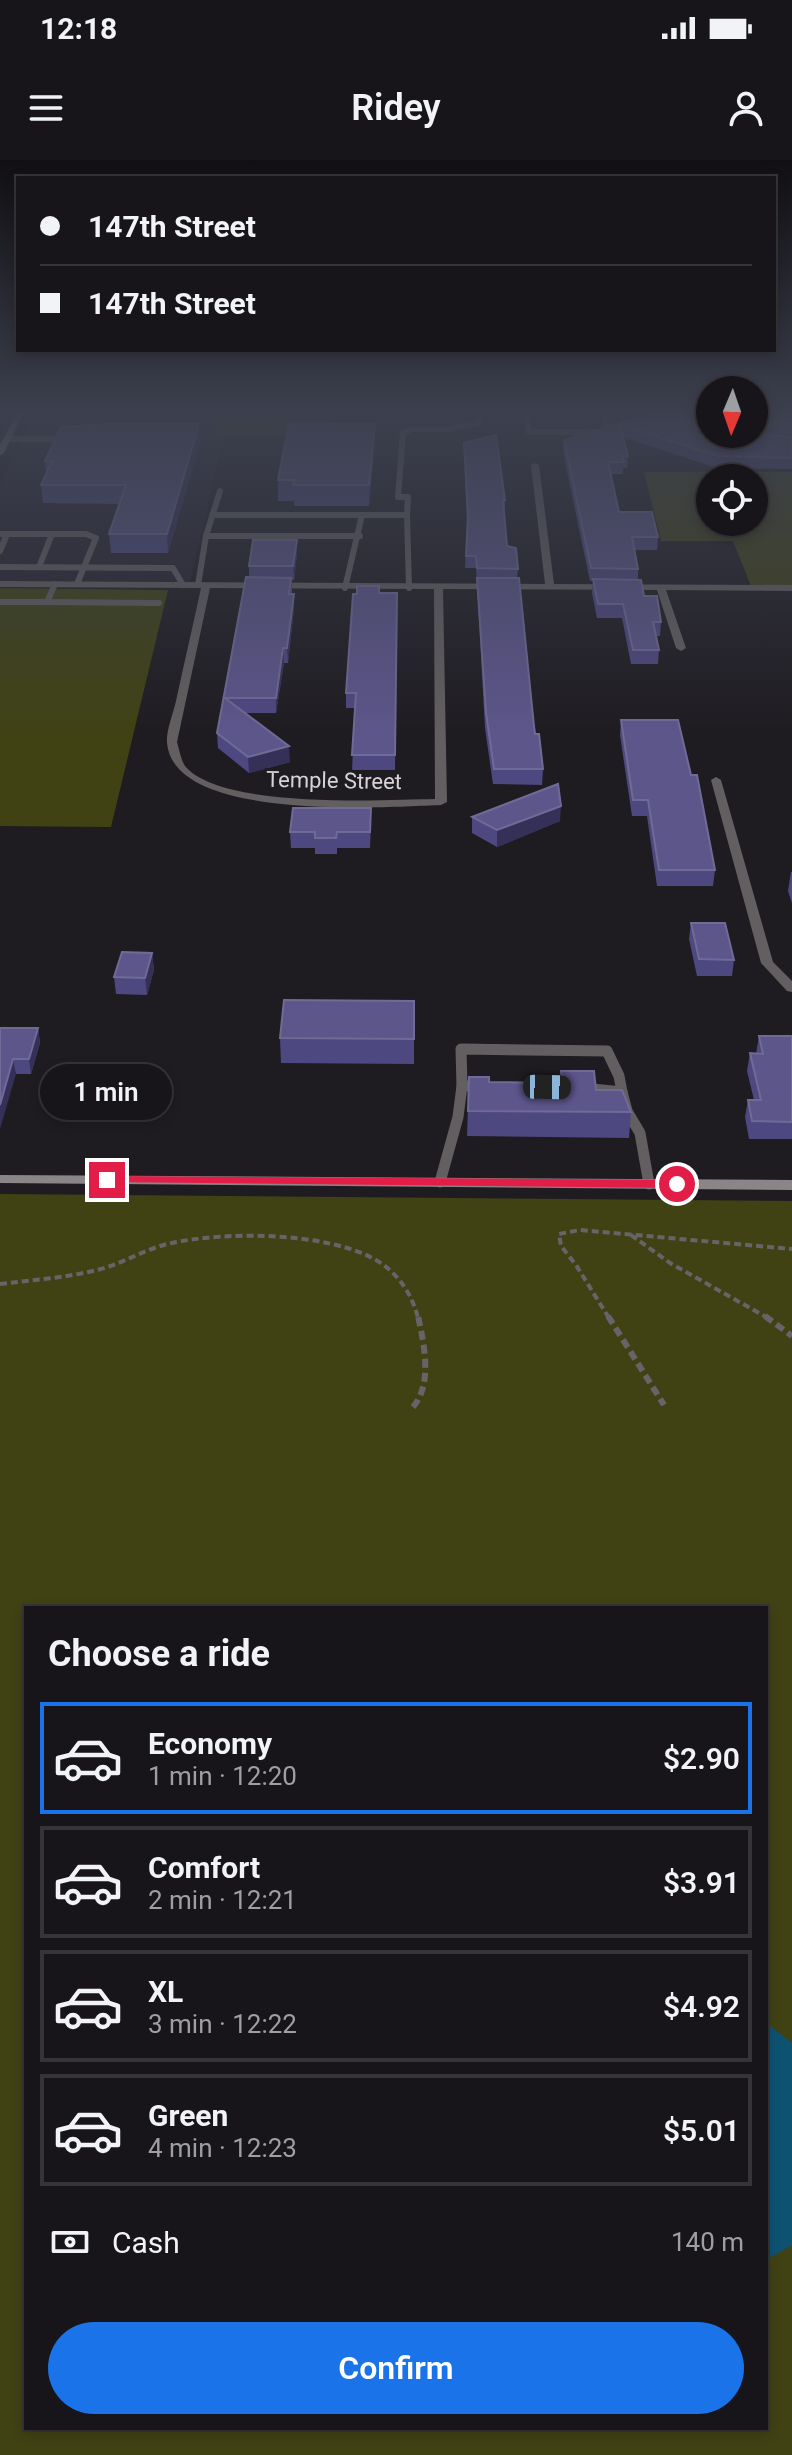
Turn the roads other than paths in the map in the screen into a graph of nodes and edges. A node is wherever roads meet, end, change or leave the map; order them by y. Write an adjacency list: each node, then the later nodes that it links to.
1 (211, 519): 7 (lane)
2 (362, 519): 8 (lane)
3 (407, 519): 19 (lane)
4 (542, 519): 20 (street)
5 (3, 534): 6 (lane); 9 (lane)
6 (52, 534): 11 (lane); 12 (lane)
7 (206, 536): 8 (lane); 17 (lane)
8 (360, 536): 18 (lane)
9 (0, 551)
10 (0, 567): 11 (lane)
11 (39, 567): 12 (lane)
12 (85, 567): 15 (lane); 16 (lane)
13 (0, 584): 14 (street)
14 (55, 584): 15 (street); 25 (lane)
15 (77, 584): 16 (street)
16 (183, 585): 17 (street)
17 (202, 586): 18 (street); 23 (street, Temple Street)
18 (345, 588): 19 (street)
19 (409, 588): 23 (street)
20 (550, 588): 21 (street); 23 (street)
21 (661, 588): 22 (street); 27 (street)
22 (792, 588)
23 (438, 589)
24 (0, 602): 25 (lane)
25 (47, 602): 26 (lane)
26 (159, 603)
27 (681, 648)
28 (716, 780): 29 (street)
29 (792, 988)
30 (462, 1086): 31 (lane); 33 (lane); 35 (lane)
31 (494, 1086)
32 (573, 1087): 33 (lane)
33 (622, 1092): 36 (lane)
34 (0, 1179): 35 (main road)
35 (440, 1182): 36 (main road)
36 (649, 1184): 37 (main road)
37 (792, 1185)

